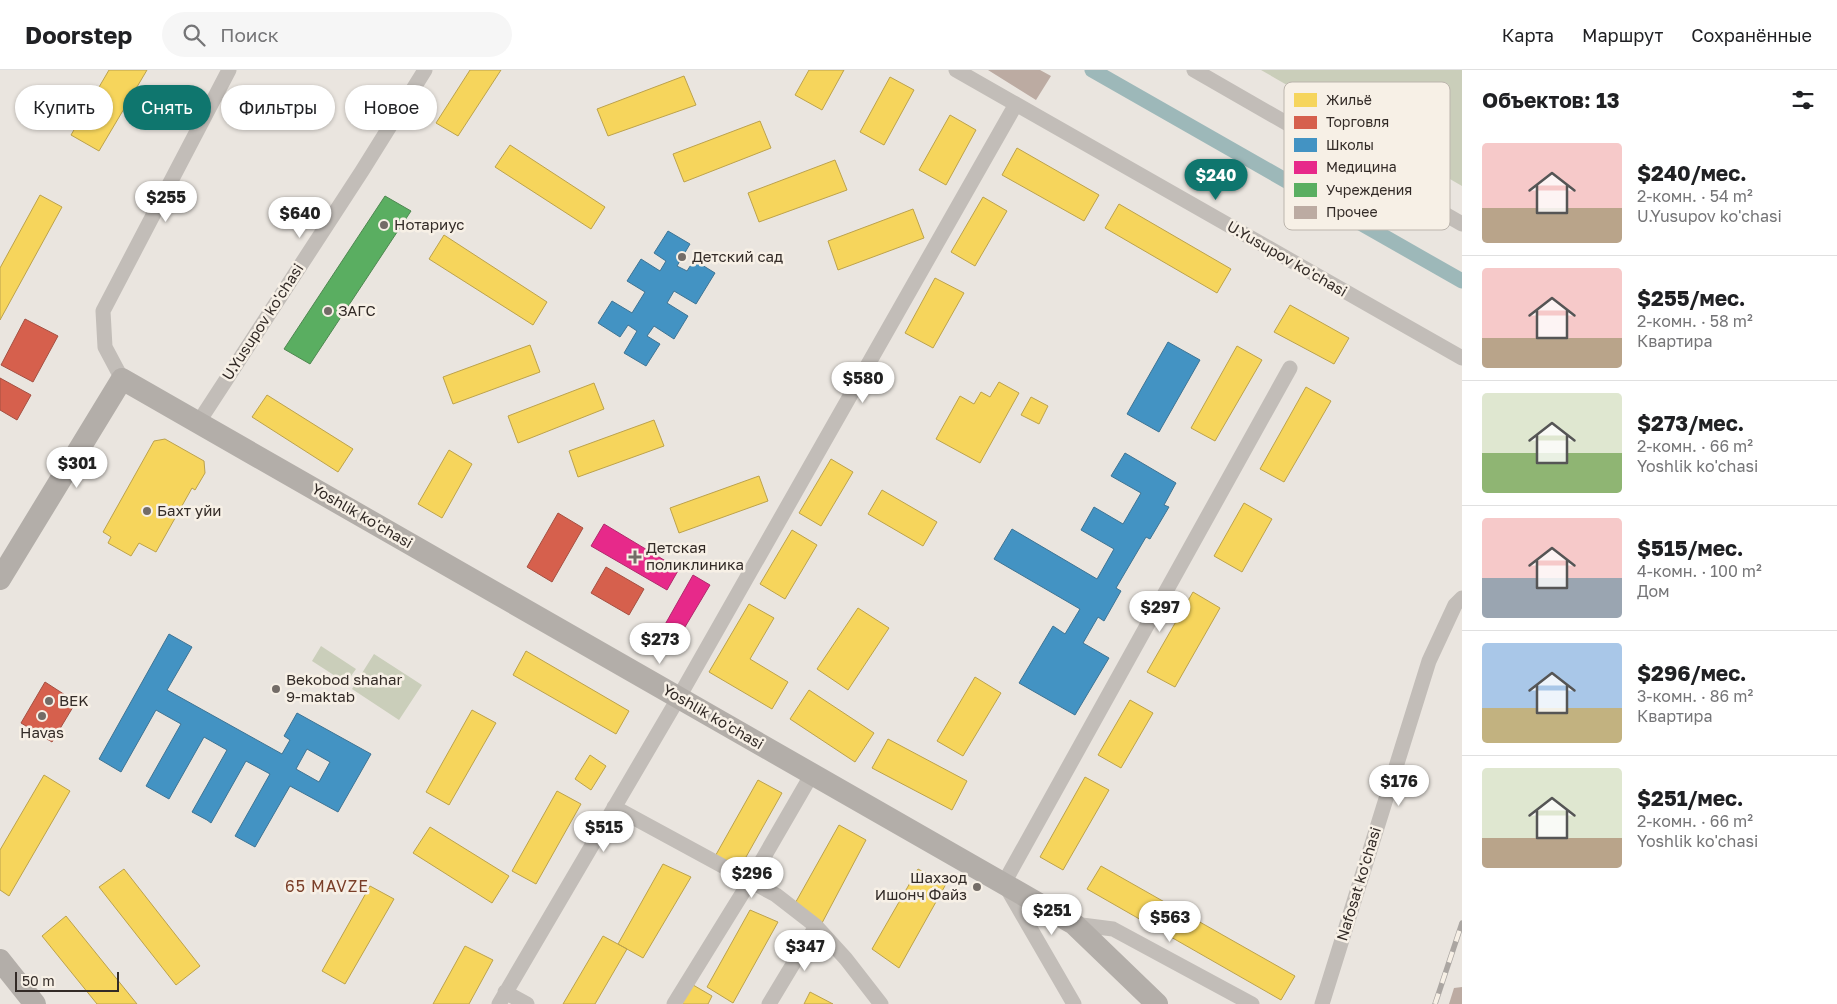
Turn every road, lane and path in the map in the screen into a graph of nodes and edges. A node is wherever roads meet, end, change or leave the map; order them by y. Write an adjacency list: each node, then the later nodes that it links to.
1 (228, 70): 11 (street)
2 (425, 70): 12 (street, U.Yusupov ko'chasi)
3 (956, 70): 5 (street, U.Yusupov ko'chasi)
4 (1194, 70): 6 (street)
5 (1016, 104): 9 (street, U.Yusupov ko'chasi); 15 (street)
6 (1284, 122)
7 (1450, 217): 8 (street)
8 (1462, 224)
9 (1462, 358)
10 (1290, 368): 19 (street)
11 (122, 379): 12 (street, Yoshlik ko'chasi); 13 (street)
12 (198, 422): 15 (street, Yoshlik ko'chasi)
13 (0, 579)
14 (1462, 598): 32 (street, Nafosat ko'chasi)
15 (678, 697): 16 (street, Yoshlik ko'chasi); 17 (street)
16 (812, 774): 18 (street); 19 (street, Yoshlik ko'chasi)
17 (614, 807): 18 (street); 23 (street)
18 (750, 881): 21 (street); 27 (street)
19 (1004, 884): 20 (street, Yoshlik ko'chasi); 29 (street)
20 (1074, 924): 30 (street, Yoshlik ko'chasi); 31 (street)
21 (816, 926): 24 (street); 28 (street)
22 (0, 960): 25 (street)
23 (502, 998): 26 (street)
24 (874, 1000)
25 (36, 1004)
26 (527, 1004)
27 (674, 1004)
28 (769, 1004)
29 (1074, 1004)
30 (1157, 1004)
31 (1252, 1004)
32 (1322, 1004)

